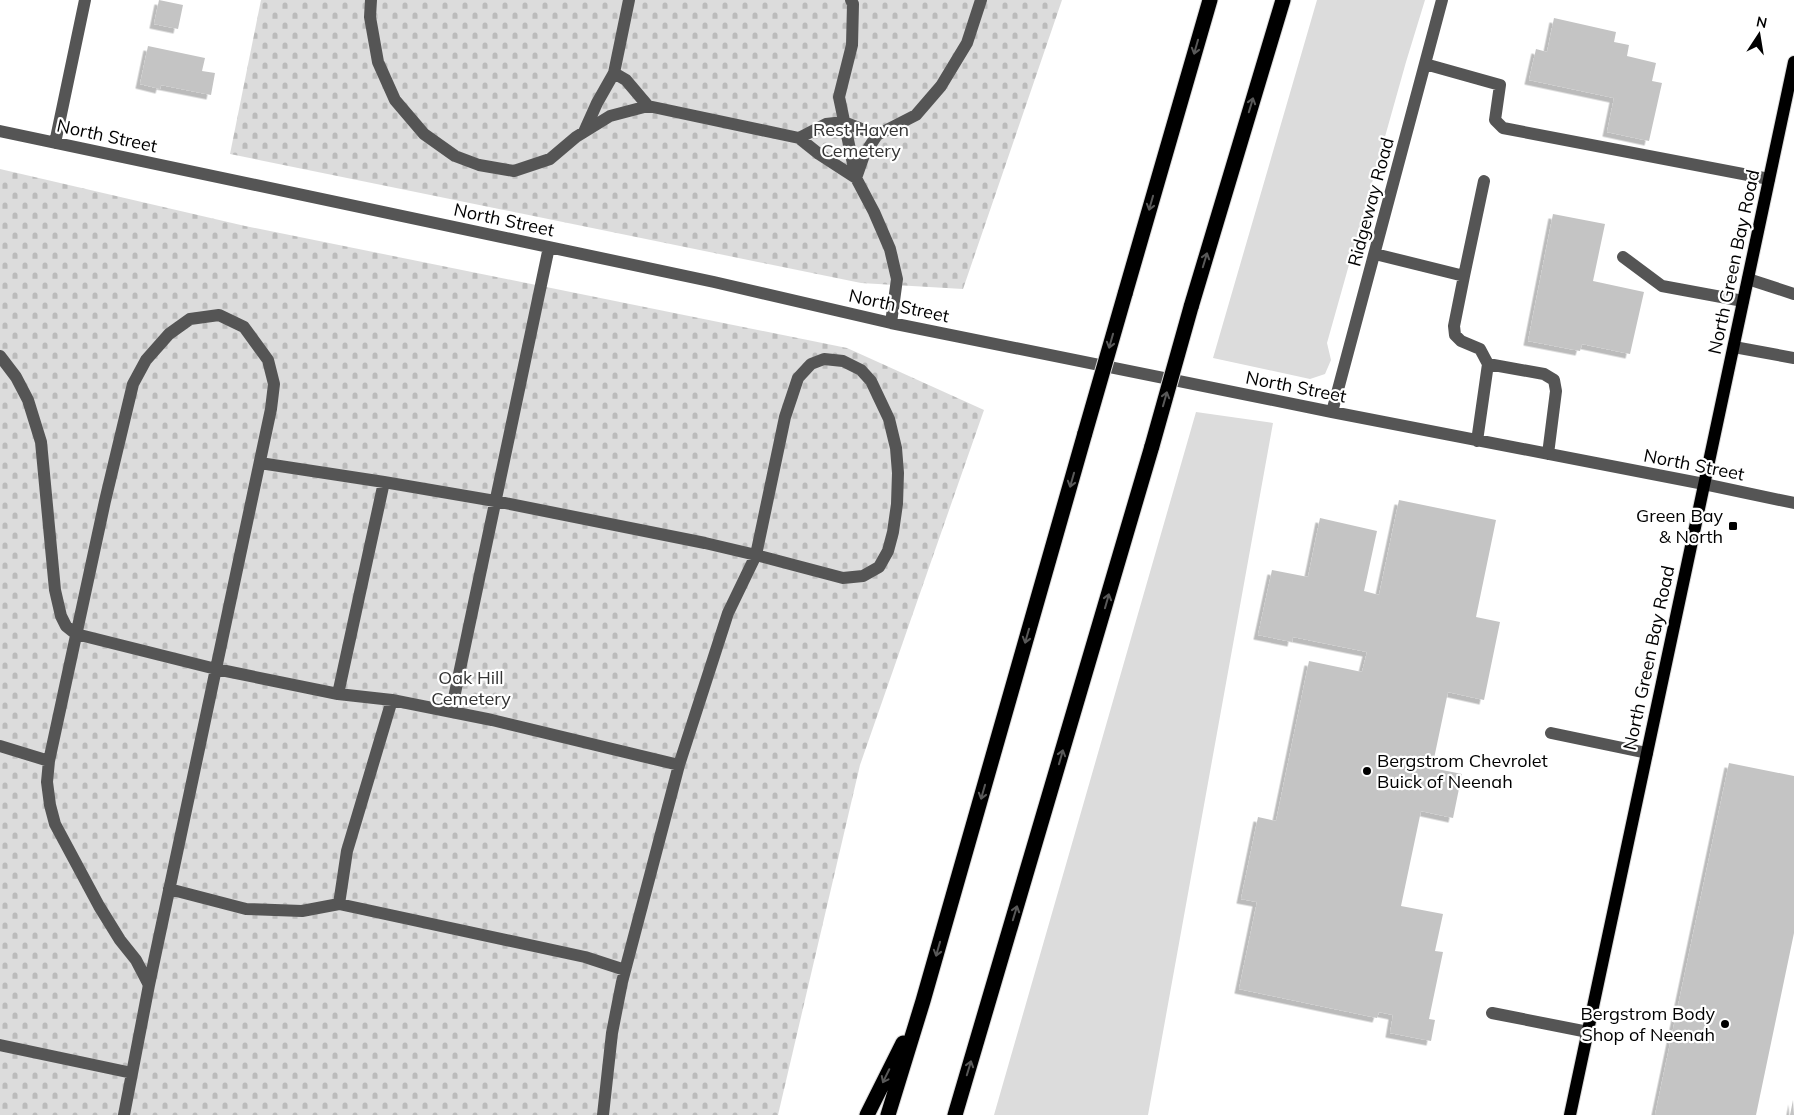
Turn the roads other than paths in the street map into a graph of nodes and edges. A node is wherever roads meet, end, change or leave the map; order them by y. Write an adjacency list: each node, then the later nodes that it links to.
1 (85, 0): 18 (street)
2 (371, 0): 15 (street)
3 (629, 0): 11 (street)
4 (852, 0): 13 (street)
5 (981, 0): 16 (street)
6 (1210, 0): 57 (highway, one-way to 57, bridge)
7 (1283, 0): 66 (highway, one-way to 7, bridge)
8 (1442, 0): 10 (street, Ridgeway Road)
9 (1794, 62): 20 (main road, North Green Bay Road)
10 (1425, 64): 20 (street); 23 (street, Ridgeway Road)
11 (614, 73): 12 (street); 15 (street)
12 (648, 106): 15 (street); 17 (street)
13 (844, 122): 16 (street); 17 (street); 19 (street)
14 (0, 131): 18 (street, North Street)
15 (584, 132)
16 (877, 135): 19 (street)
17 (799, 138): 19 (street)
18 (55, 143): 22 (street, North Street)
19 (856, 178): 29 (street)
20 (1769, 179): 26 (main road, North Green Bay Road)
21 (1484, 180): 25 (street)
22 (549, 247): 29 (street, North Street); 40 (street)
23 (1375, 254): 25 (street); 34 (street, Ridgeway Road)
24 (1622, 256): 28 (street)
25 (1464, 276): 33 (street)
26 (1748, 279): 27 (street); 28 (main road, North Green Bay Road)
27 (1794, 294)
28 (1743, 301): 30 (main road, North Green Bay Road)
29 (891, 322): 34 (street, North Street)
30 (1734, 347): 32 (street); 39 (main road, North Green Bay Road)
31 (0, 356): 43 (street)
32 (1794, 358)
33 (1488, 364): 35 (street); 36 (street)
34 (1332, 412): 35 (street, North Street)
35 (1477, 440): 36 (street, North Street)
36 (1548, 454): 39 (street, North Street)
37 (260, 463): 38 (street); 43 (street); 44 (street)
38 (384, 482): 40 (street); 45 (street)
39 (1704, 484): 41 (street, North Street); 50 (main road, North Green Bay Road)
40 (494, 501): 42 (street); 47 (street)
41 (1794, 504)
42 (756, 555): 42 (street); 52 (street)
43 (76, 634): 44 (street); 51 (street)
44 (216, 669): 45 (street); 53 (street)
45 (338, 694): 46 (street)
46 (392, 700): 47 (street); 54 (street)
47 (451, 712): 52 (street)
48 (1550, 733): 50 (street)
49 (0, 746): 51 (street)
50 (1647, 753): 59 (main road, North Green Bay Road)
51 (49, 761): 56 (street)
52 (679, 764): 55 (street)
53 (170, 889): 54 (street); 56 (street)
54 (339, 904): 55 (street)
55 (625, 970): 63 (street)
56 (149, 984): 61 (street)
57 (923, 1001): 64 (highway, one-way to 64); 65 (highway)
58 (1492, 1013): 59 (street)
59 (1588, 1032): 67 (main road, North Green Bay Road)
60 (0, 1046): 61 (street)
61 (132, 1073): 62 (street)
62 (124, 1115)
63 (603, 1115)
64 (867, 1115)
65 (888, 1115)
66 (955, 1115)
67 (1570, 1115)

